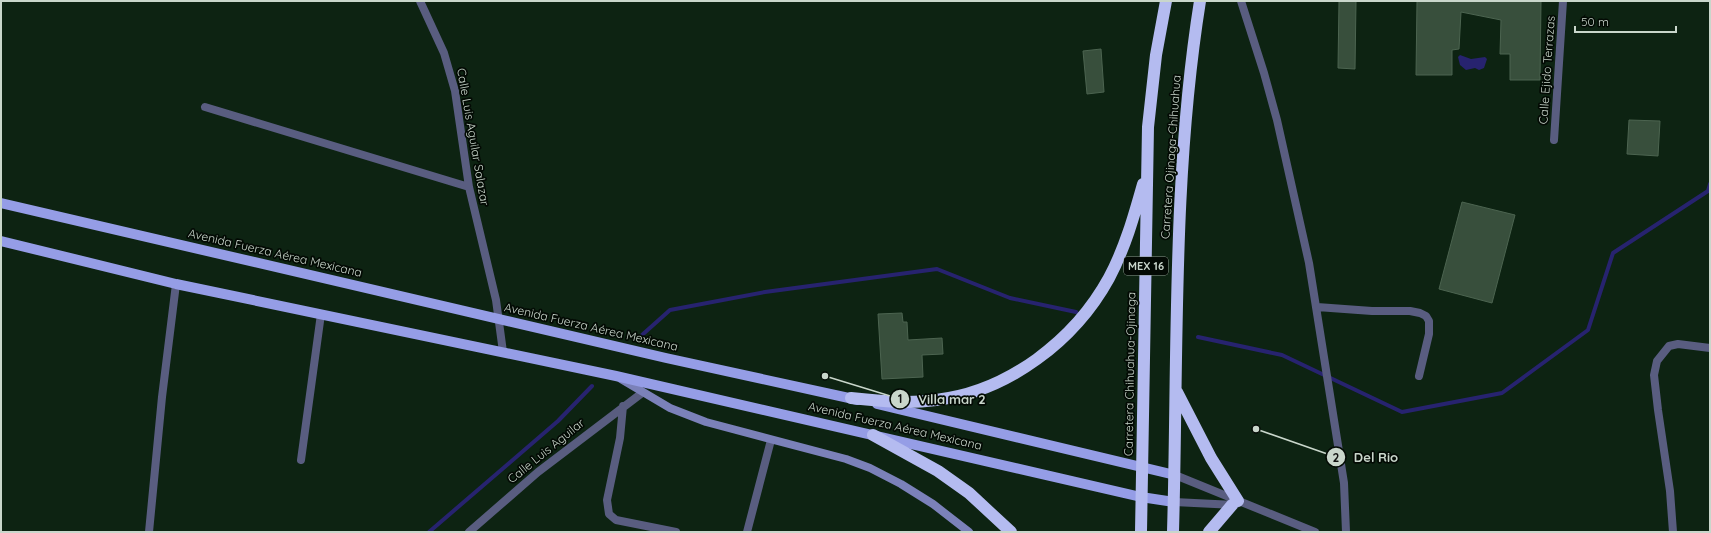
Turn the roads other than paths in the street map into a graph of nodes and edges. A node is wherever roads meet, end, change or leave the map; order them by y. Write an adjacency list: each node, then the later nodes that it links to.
1 (420, 1): 9 (street, Calle Luis Aguilar Salazar)
2 (1166, 1): 8 (highway, Carretera Chihuahua-Ojinaga / MEX 16)
3 (1200, 1): 20 (highway, Carretera Ojinaga-Chihuahua / MEX 16)
4 (1241, 1): 13 (street)
5 (1563, 1): 7 (street, Calle Ejido Terrazas)
6 (205, 107): 9 (street)
7 (1554, 140)
8 (1147, 167): 22 (highway); 27 (highway, Carretera Chihuahua-Ojinaga / MEX 16)
9 (469, 187): 15 (street, Calle Luis Aguilar Salazar)
10 (1, 203): 15 (main road, Avenida Fuerza Aérea Mexicana)
11 (1, 241): 12 (main road, Avenida Fuerza Aérea Mexicana)
12 (176, 284): 14 (main road, Avenida Fuerza Aérea Mexicana); 33 (street)
13 (1317, 307): 19 (street); 43 (street)
14 (321, 314): 17 (main road, Avenida Fuerza Aérea Mexicana); 26 (street)
15 (498, 319): 17 (street, Calle Luis Aguilar Salazar); 22 (main road, Avenida Fuerza Aérea Mexicana)
16 (1710, 348): 44 (street)
17 (503, 352): 18 (main road, Avenida Fuerza Aérea Mexicana)
18 (616, 376): 21 (street); 24 (main road, Avenida Fuerza Aérea Mexicana)
19 (1419, 376)
20 (1176, 391): 28 (highway, Carretera Ojinaga-Chihuahua / MEX 16); 31 (highway)
21 (642, 393): 23 (street, Calle Luis Aguilar); 25 (street)
22 (851, 398): 27 (main road, Avenida Fuerza Aérea Mexicana)
23 (623, 406): 32 (street); 34 (street, Calle Luis Aguilar)
24 (873, 435): 29 (main road, Avenida Fuerza Aérea Mexicana); 38 (highway)
25 (771, 440): 36 (street); 37 (street)
26 (301, 460)
27 (1142, 468): 28 (main road, Avenida Fuerza Aérea Mexicana); 29 (highway, Carretera Chihuahua-Ojinaga / MEX 16)
28 (1175, 475): 30 (highway, Carretera Ojinaga-Chihuahua / MEX 16); 31 (street)
29 (1141, 497): 30 (main road, Avenida Fuerza Aérea Mexicana); 39 (highway, Carretera Chihuahua-Ojinaga / MEX 16)
30 (1174, 502): 31 (street); 40 (highway, Carretera Ojinaga-Chihuahua / MEX 16)
31 (1239, 504): 41 (highway); 42 (street)
32 (645, 529): 35 (street)
33 (149, 532)
34 (469, 532)
35 (676, 532)
36 (746, 532)
37 (970, 532)
38 (1011, 532)
39 (1141, 532)
40 (1173, 532)
41 (1209, 532)
42 (1315, 532)
43 (1346, 532)
44 (1673, 532)

